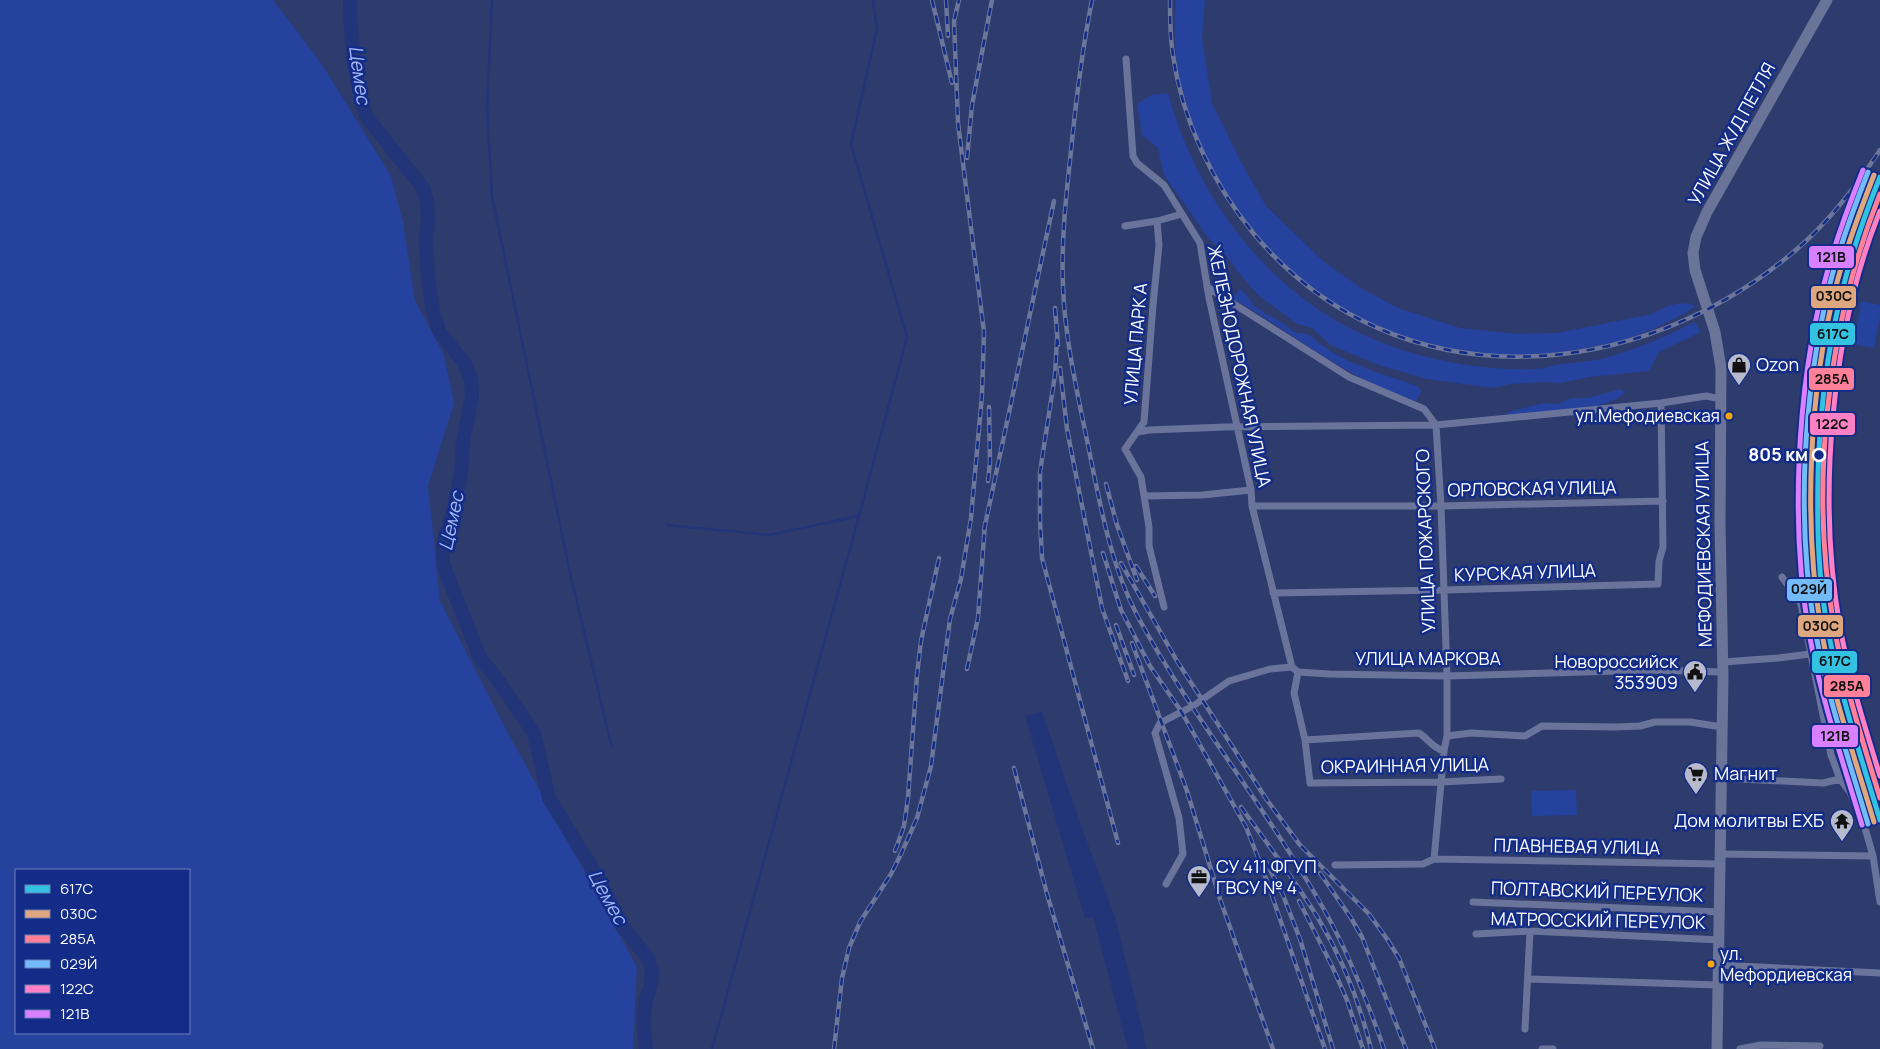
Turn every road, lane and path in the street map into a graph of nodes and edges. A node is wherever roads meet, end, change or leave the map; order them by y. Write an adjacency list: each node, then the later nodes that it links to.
1 (1826, 0): 7 (main road, УЛИЦА Ж/Д ПЕТЛЯ)
2 (1126, 59): 3 (street, ЖЕЛЕЗНОДОРОЖНАЯ УЛИЦА)
3 (1182, 214): 4 (street); 6 (street, ЖЕЛЕЗНОДОРОЖНАЯ УЛИЦА)
4 (1157, 221): 5 (street); 12 (street, УЛИЦА ПАРК А)
5 (1125, 226)
6 (1207, 287): 10 (street); 11 (street, ЖЕЛЕЗНОДОРОЖНАЯ УЛИЦА)
7 (1721, 368): 8 (main road, МЕФОДИЕВСКАЯ УЛИЦА)
8 (1721, 399): 9 (street); 23 (main road, МЕФОДИЕВСКАЯ УЛИЦА)
9 (1661, 403): 10 (street); 15 (street)
10 (1436, 425): 11 (street); 17 (street, УЛИЦА ПОЖАРСКОГО)
11 (1236, 428): 12 (street); 13 (street, ЖЕЛЕЗНОДОРОЖНАЯ УЛИЦА)
12 (1138, 432): 14 (street, УЛИЦА ПАРК А)
13 (1251, 490): 14 (street); 16 (street, ЖЕЛЕЗНОДОРОЖНАЯ УЛИЦА)
14 (1144, 496): 21 (street, УЛИЦА ПАРК А)
15 (1663, 501): 17 (street, ОРЛОВСКАЯ УЛИЦА); 19 (street, КУРСКАЯ УЛИЦА)
16 (1252, 506): 17 (street, ОРЛОВСКАЯ УЛИЦА); 20 (street, ЖЕЛЕЗНОДОРОЖНАЯ УЛИЦА)
17 (1442, 506): 19 (street, УЛИЦА ПОЖАРСКОГО)
18 (1782, 578): 22 (street)
19 (1443, 590): 20 (street, КУРСКАЯ УЛИЦА); 25 (street, УЛИЦА ПОЖАРСКОГО)
20 (1273, 593): 24 (street, ЖЕЛЕЗНОДОРОЖНАЯ УЛИЦА)
21 (1164, 607)
22 (1810, 654): 23 (street, УЛИЦА МАРКОВА); 32 (street)
23 (1723, 667): 25 (street, УЛИЦА МАРКОВА); 26 (main road, МЕФОДИЕВСКАЯ УЛИЦА)
24 (1295, 670): 25 (street, УЛИЦА МАРКОВА); 28 (street, ЖЕЛЕЗНОДОРОЖНАЯ УЛИЦА); 39 (street, УЛИЦА МАРКОВА)
25 (1447, 676): 27 (street, УЛИЦА ПОЖАРСКОГО)
26 (1722, 727): 27 (street); 31 (main road, МЕФОДИЕВСКАЯ УЛИЦА)
27 (1447, 736): 29 (street, УЛИЦА ПОЖАРСКОГО)
28 (1305, 740): 29 (street); 34 (street, ЖЕЛЕЗНОДОРОЖНАЯ УЛИЦА)
29 (1444, 751): 33 (street, УЛИЦА ПОЖАРСКОГО)
30 (1501, 778): 33 (street, ОКРАИННАЯ УЛИЦА)
31 (1720, 778): 32 (street); 36 (main road, МЕФОДИЕВСКАЯ УЛИЦА)
32 (1840, 779): 35 (street)
33 (1441, 782): 34 (street, ОКРАИННАЯ УЛИЦА); 37 (street, УЛИЦА ПОЖАРСКОГО)
34 (1310, 784)
35 (1872, 856): 36 (street, ПЛАВНЕВАЯ УЛИЦА); 41 (street)
36 (1720, 859): 37 (street, ПЛАВНЕВАЯ УЛИЦА); 42 (main road, МЕФОДИЕВСКАЯ УЛИЦА)
37 (1431, 861): 38 (street, ПЛАВНЕВАЯ УЛИЦА)
38 (1335, 865)
39 (1166, 884)
40 (1473, 902): 42 (street, ПОЛТАВСКИЙ ПЕРЕУЛОК)
41 (1880, 902)
42 (1720, 912): 45 (main road, МЕФОДИЕВСКАЯ УЛИЦА)
43 (1530, 932): 44 (street, МАТРОССКИЙ ПЕРЕУЛОК); 45 (street, МАТРОССКИЙ ПЕРЕУЛОК); 48 (street)
44 (1476, 934)
45 (1720, 940): 46 (main road, МЕФОДИЕВСКАЯ УЛИЦА)
46 (1719, 965): 47 (street); 49 (main road, МЕФОДИЕВСКАЯ УЛИЦА)
47 (1880, 973)
48 (1528, 979): 49 (street); 50 (street)
49 (1718, 985): 54 (main road, МЕФОДИЕВСКАЯ УЛИЦА)
50 (1525, 1029)
51 (1820, 1046): 55 (street)
52 (1542, 1049): 53 (street)
53 (1553, 1049)
54 (1717, 1049)
55 (1740, 1049)

